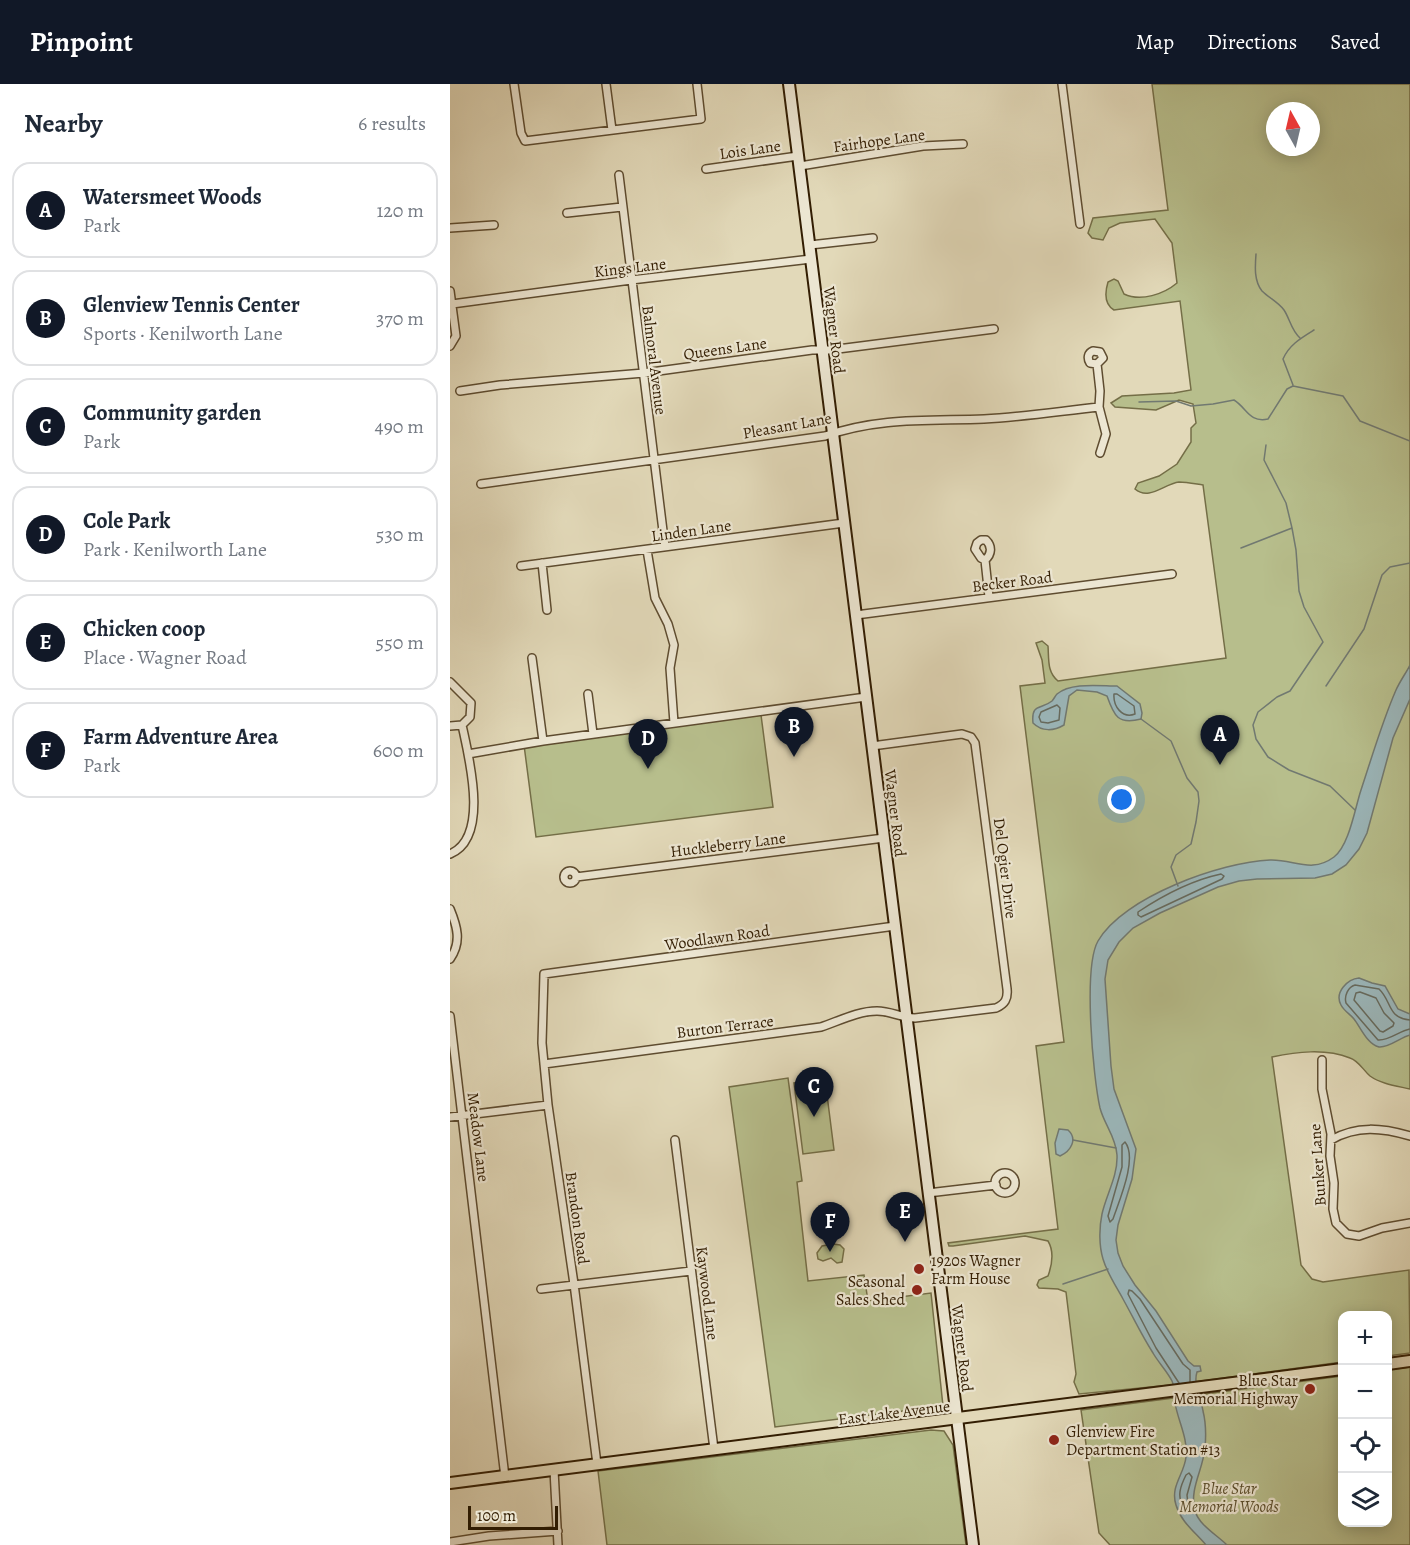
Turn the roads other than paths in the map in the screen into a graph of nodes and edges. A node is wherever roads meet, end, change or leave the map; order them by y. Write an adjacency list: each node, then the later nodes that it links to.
1 (514, 84): 6 (street)
2 (606, 84): 6 (street)
3 (697, 84): 6 (street)
4 (789, 84): 8 (street, Wagner Road)
5 (1062, 84): 13 (street)
6 (612, 130)
7 (963, 144): 8 (street, Fairhope Lane)
8 (799, 161): 9 (street, Lois Lane); 17 (street, Wagner Road)
9 (706, 170)
10 (619, 175): 11 (street, Balmoral Avenue)
11 (622, 207): 12 (street); 19 (street, Balmoral Avenue)
12 (567, 213)
13 (1080, 224)
14 (494, 225): 15 (street)
15 (450, 228)
16 (873, 238): 17 (street)
17 (810, 245): 18 (street, Wagner Road)
18 (811, 259): 19 (street, Kings Lane); 24 (street, Wagner Road)
19 (632, 280): 21 (street, Kings Lane); 26 (street, Balmoral Avenue)
20 (450, 291): 21 (street)
21 (452, 304): 23 (street)
22 (994, 329): 24 (street, Queens Lane)
23 (450, 346)
24 (823, 350): 26 (street, Queens Lane); 29 (street, Wagner Road)
25 (1097, 364): 28 (street)
26 (644, 372): 27 (street, Queens Lane); 31 (street, Balmoral Avenue)
27 (460, 391)
28 (1099, 407): 29 (street, Pleasant Lane); 30 (street)
29 (833, 433): 31 (street, Pleasant Lane); 33 (street, Wagner Road)
30 (1100, 453)
31 (653, 459): 32 (street, Pleasant Lane); 34 (street, Balmoral Avenue)
32 (481, 484)
33 (844, 523): 34 (street, Linden Lane); 42 (street, Wagner Road)
34 (666, 547): 35 (street, Linden Lane)
35 (647, 550): 37 (street, Linden Lane); 47 (street)
36 (985, 560): 40 (street)
37 (542, 563): 38 (street, Linden Lane); 41 (street)
38 (521, 566)
39 (1172, 574): 40 (street, Becker Road)
40 (989, 597): 42 (street, Becker Road)
41 (547, 610)
42 (856, 615): 46 (street, Wagner Road)
43 (532, 658): 51 (street)
44 (450, 682): 48 (street)
45 (588, 694): 50 (street)
46 (866, 697): 47 (street); 52 (street, Wagner Road)
47 (674, 723): 50 (street)
48 (462, 725): 49 (street); 53 (street)
49 (450, 726)
50 (593, 734): 51 (street)
51 (543, 741): 53 (street)
52 (872, 746): 54 (street, Wagner Road); 62 (street, Del Ogier Drive)
53 (468, 754): 55 (street)
54 (884, 838): 56 (street, Huckleberry Lane); 58 (street, Wagner Road)
55 (450, 854)
56 (576, 877)
57 (450, 909): 59 (street)
58 (895, 926): 60 (street, Woodlawn Road); 62 (street, Wagner Road)
59 (450, 958)
60 (544, 974): 64 (street, Brandon Road)
61 (450, 1016): 66 (street, Meadow Lane)
62 (906, 1018): 64 (street, Burton Terrace); 72 (street, Wagner Road)
63 (1322, 1060): 70 (street, Bunker Lane)
64 (544, 1064): 65 (street, Brandon Road)
65 (548, 1105): 66 (street); 75 (street, Brandon Road)
66 (462, 1115): 67 (street); 84 (street, Meadow Lane)
67 (450, 1117)
68 (1410, 1136): 70 (street)
69 (675, 1140): 74 (street, Kaywood Lane)
70 (1331, 1140): 73 (street, Bunker Lane)
71 (996, 1185): 72 (street)
72 (928, 1193): 80 (street, Wagner Road)
73 (1410, 1223)
74 (691, 1271): 75 (street); 81 (street, Kaywood Lane)
75 (574, 1284): 76 (street); 82 (street, Brandon Road)
76 (541, 1289)
77 (1410, 1361): 78 (main road)
78 (1392, 1363)
79 (1338, 1370): 80 (main road, East Lake Avenue)
80 (956, 1419): 81 (main road, East Lake Avenue); 89 (street, Wagner Road)
81 (714, 1449): 82 (main road, East Lake Avenue)
82 (597, 1464): 83 (main road, East Lake Avenue)
83 (554, 1470): 84 (main road, East Lake Avenue); 86 (street)
84 (505, 1477): 85 (main road, East Lake Avenue)
85 (450, 1483)
86 (558, 1531): 87 (street); 88 (street)
87 (450, 1542)
88 (558, 1545)
89 (973, 1545)

